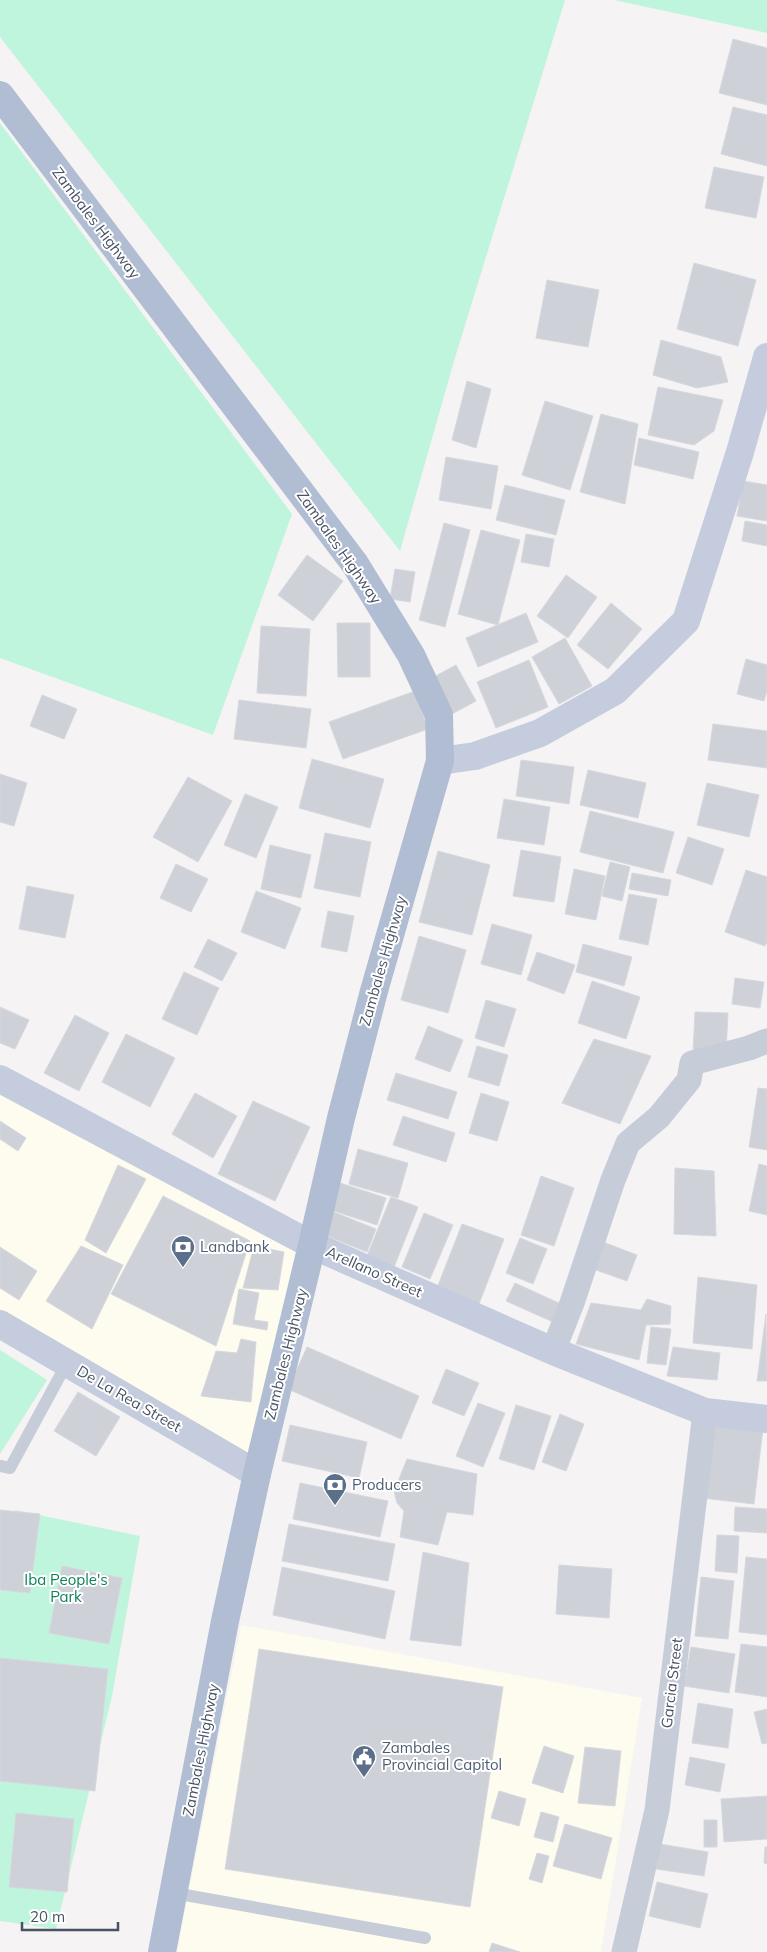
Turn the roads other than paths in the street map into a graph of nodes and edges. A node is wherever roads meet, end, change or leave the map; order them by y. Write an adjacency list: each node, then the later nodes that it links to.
1 (0, 95): 3 (main road, Zambales Highway)
2 (767, 357): 3 (street)
3 (440, 760): 6 (main road, Zambales Highway)
4 (767, 1041): 8 (street)
5 (0, 1079): 6 (street, Arellano Street)
6 (312, 1245): 8 (street, Arellano Street); 13 (main road, Zambales Highway)
7 (0, 1324): 9 (street, De La Rea Street)
8 (553, 1351): 10 (street, Arellano Street)
9 (68, 1363): 12 (lane); 13 (street, De La Rea Street)
10 (705, 1412): 11 (street, Arellano Street); 17 (street, Garcia Street)
11 (767, 1419)
12 (0, 1466)
13 (257, 1474): 14 (main road, Zambales Highway)
14 (174, 1893): 15 (lane); 16 (main road, Zambales Highway)
15 (425, 1938)
16 (162, 1952)
17 (624, 1952)

